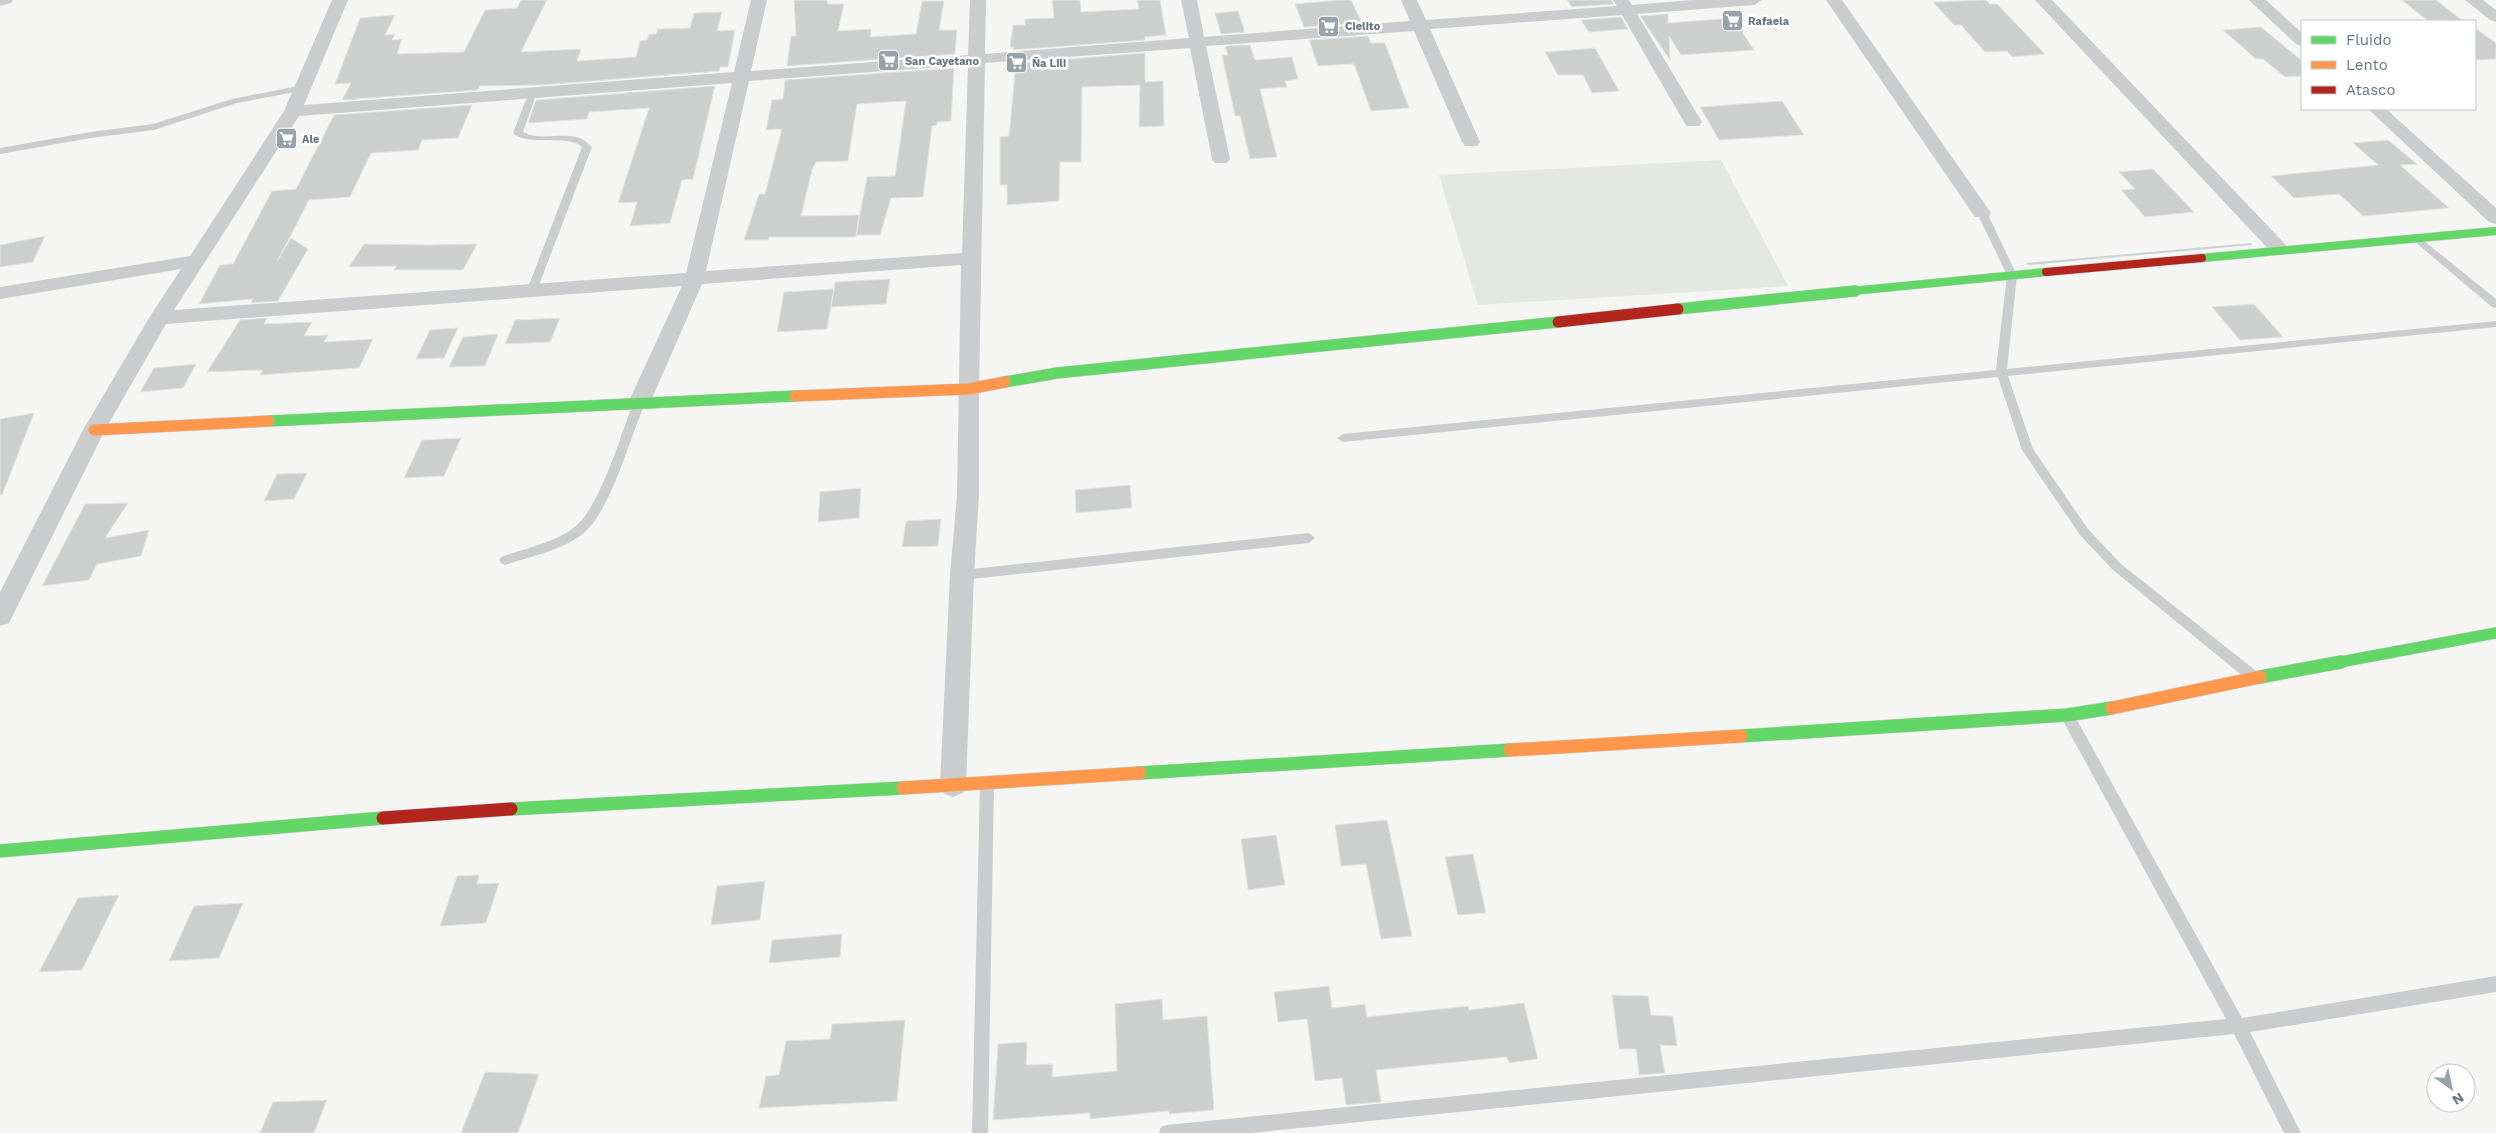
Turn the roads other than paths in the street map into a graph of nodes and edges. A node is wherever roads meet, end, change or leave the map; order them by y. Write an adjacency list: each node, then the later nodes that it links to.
1 (5, 0): 13 (street)
2 (340, 0): 21 (street)
3 (759, 0): 20 (street)
4 (978, 0): 19 (street)
5 (1189, 0): 18 (street)
6 (1408, 0): 16 (street)
7 (1754, 0): 14 (street)
8 (1835, 0): 9 (street); 29 (street)
9 (1839, 0)
10 (2043, 0): 33 (street)
11 (2257, 0): 17 (street)
12 (2473, 0): 15 (street)
13 (0, 1)
14 (1624, 5): 16 (street); 25 (street)
15 (2496, 17)
16 (1419, 25): 18 (street); 26 (street)
17 (2301, 40)
18 (1198, 42): 19 (street); 28 (street)
19 (977, 59): 20 (street); 34 (street)
20 (742, 76): 22 (street); 37 (street)
21 (303, 88): 24 (street); 27 (lane)
22 (533, 92): 24 (street); 38 (lane)
23 (2377, 110): 30 (street)
24 (293, 111): 35 (street)
25 (1693, 122)
26 (1471, 142)
27 (0, 151)
28 (1221, 159)
29 (1982, 213): 36 (lane)
30 (2496, 218)
31 (2496, 231): 32 (street)
32 (2418, 239): 33 (street); 40 (lane)
33 (2280, 250): 36 (street)
34 (972, 258): 37 (street); 44 (street)
35 (195, 261): 39 (street); 41 (street)
36 (2012, 275): 43 (lane); 44 (street)
37 (695, 278): 38 (street); 45 (street)
38 (532, 290): 41 (street)
39 (0, 293)
40 (2496, 305)
41 (159, 318): 46 (street)
42 (2496, 324): 43 (lane)
43 (2001, 371): 47 (lane); 55 (lane)
44 (968, 389): 45 (street); 52 (street)
45 (639, 403): 46 (street); 49 (lane)
46 (94, 430): 50 (street)
47 (1343, 438)
48 (1309, 538): 52 (lane)
49 (505, 560)
50 (24, 567): 51 (street); 53 (street)
51 (0, 571)
52 (962, 575): 58 (street)
53 (0, 616)
54 (2496, 633): 55 (street)
55 (2255, 678): 56 (street)
56 (2067, 715): 57 (street); 61 (lane)
57 (987, 783): 58 (street); 62 (lane)
58 (954, 785): 59 (street)
59 (0, 851)
60 (2496, 984): 61 (lane)
61 (2238, 1026): 63 (lane); 64 (lane)
62 (980, 1133)
63 (1167, 1133)
64 (2293, 1133)

